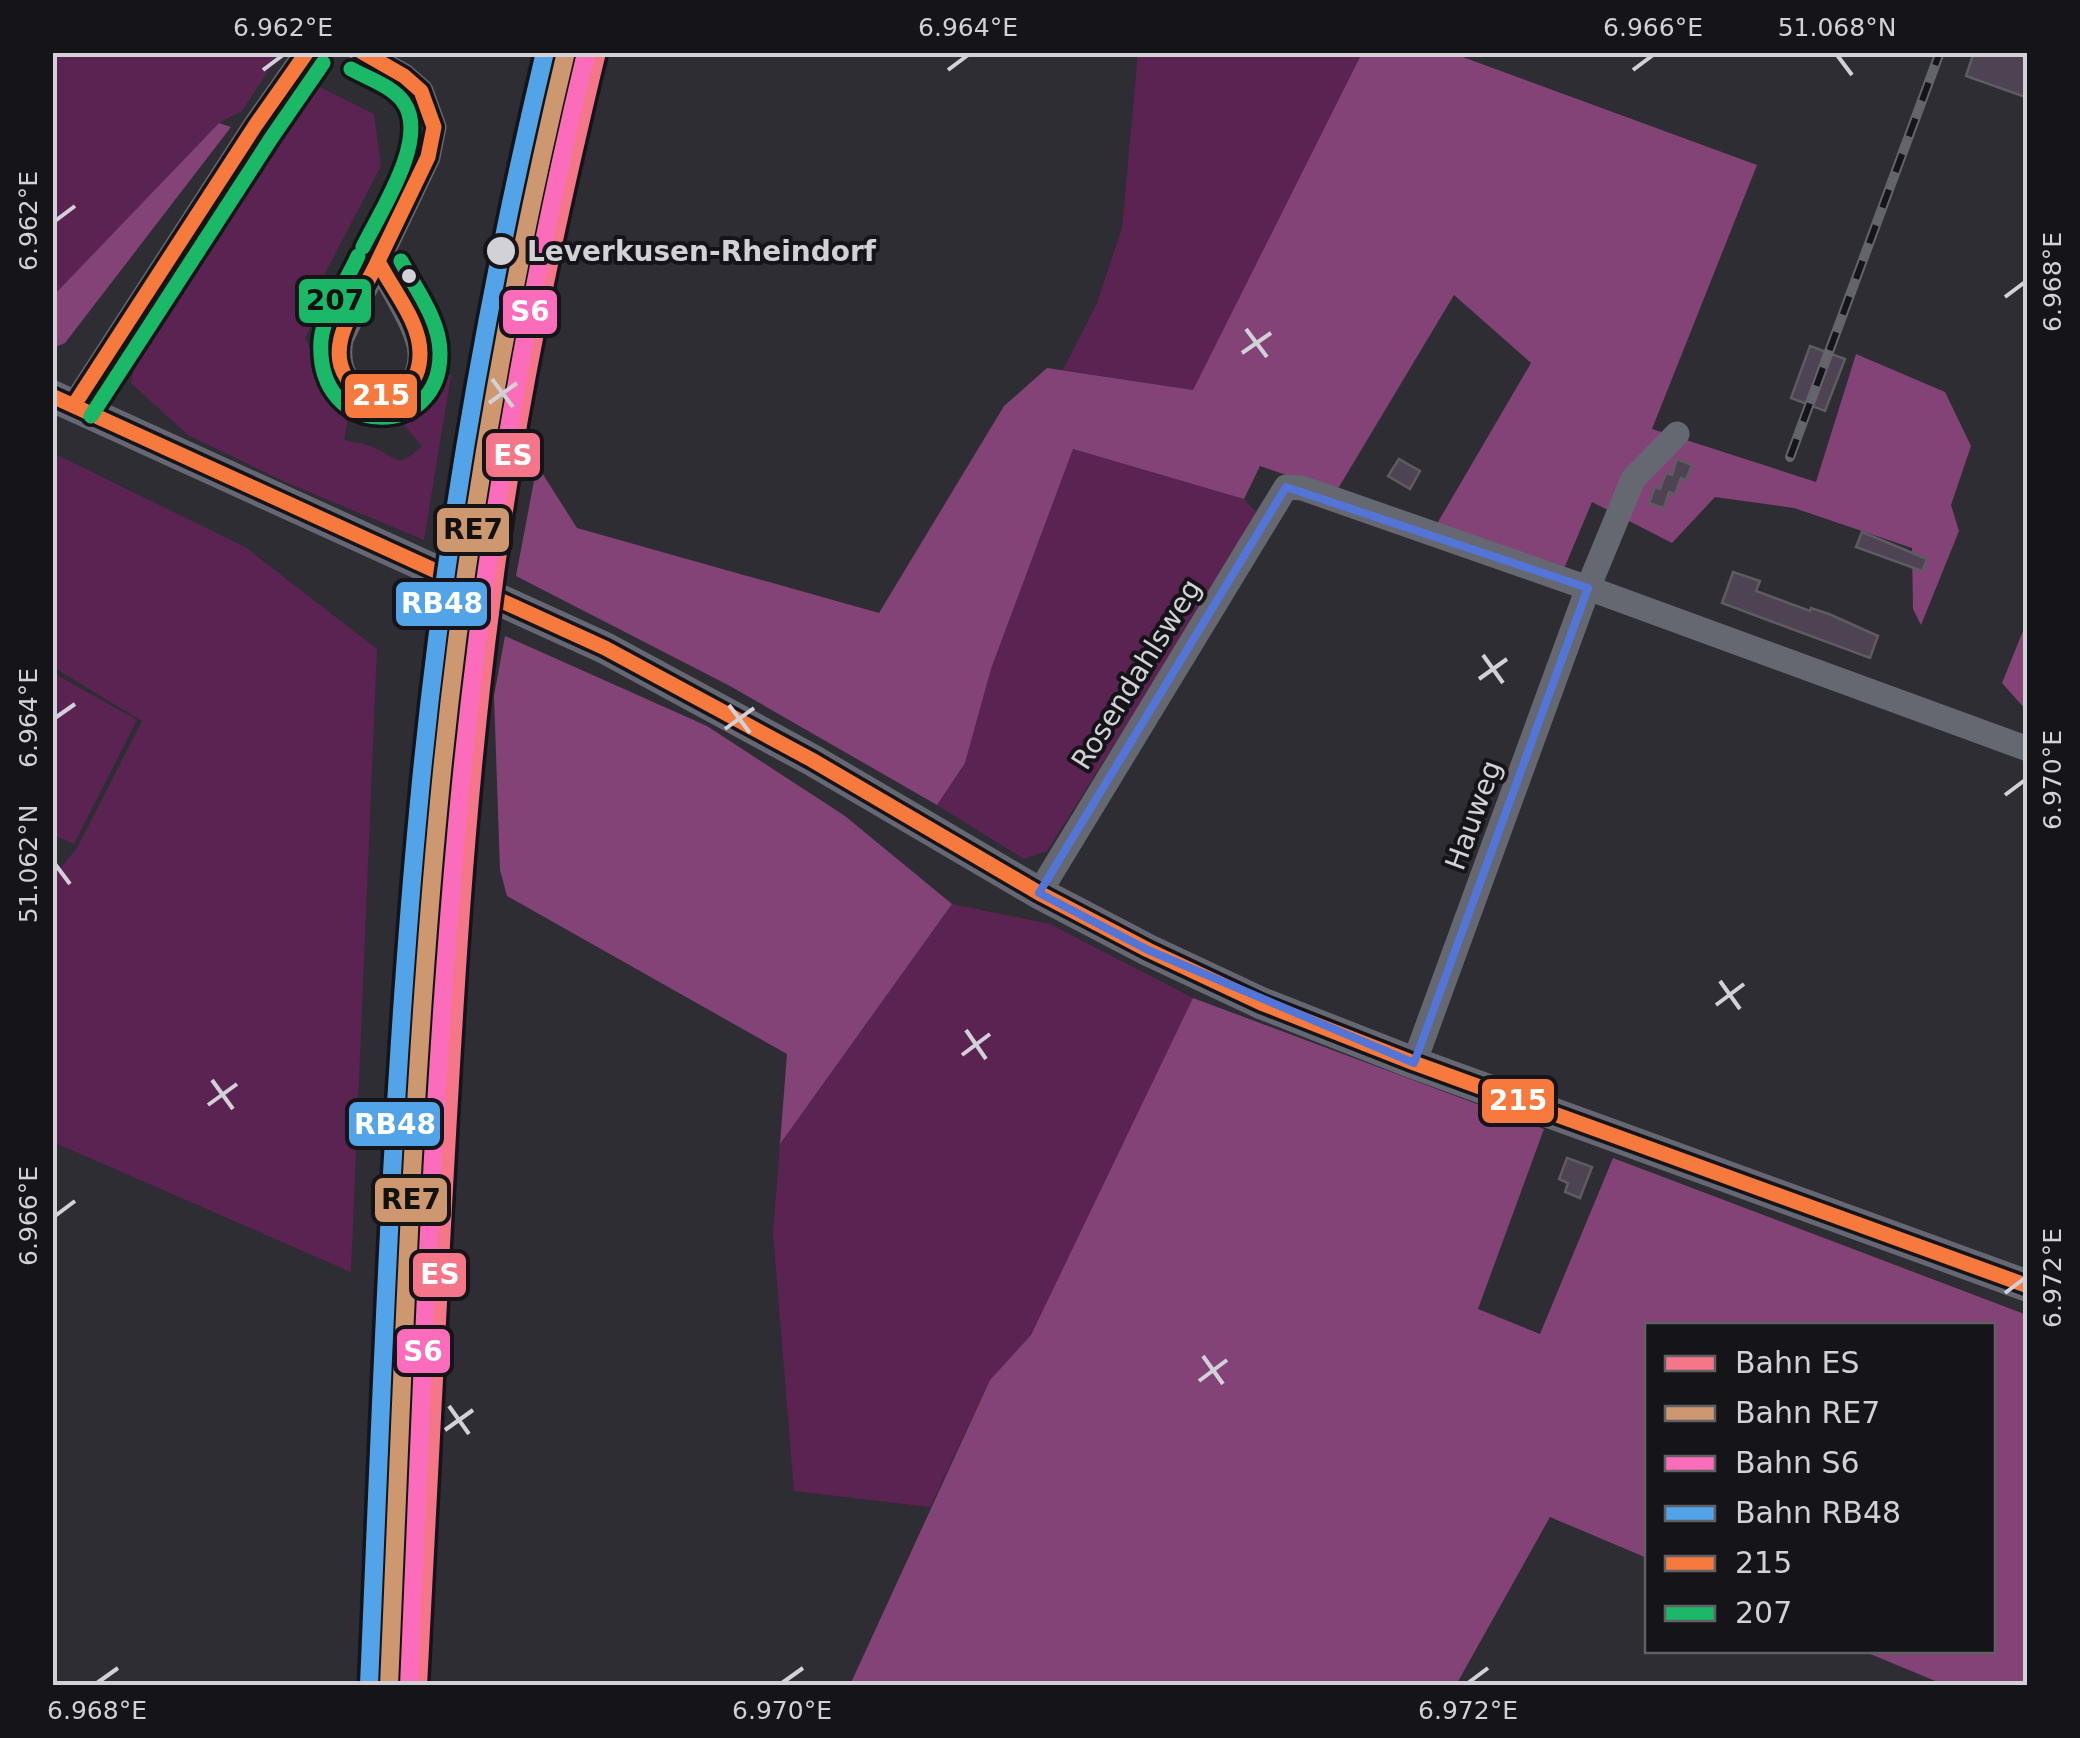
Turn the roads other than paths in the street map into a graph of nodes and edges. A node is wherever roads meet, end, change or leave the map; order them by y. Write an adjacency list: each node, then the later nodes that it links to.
1 (308, 52): 4 (street)
2 (362, 52): 3 (street)
3 (378, 260): 3 (street)
4 (63, 401): 8 (main road)
5 (1676, 434): 6 (street, Hauweg)
6 (1588, 588): 7 (street); 8 (street, Rosendahlsweg); 9 (street, Hauweg)
7 (2028, 749)
8 (1039, 893): 9 (main road)
9 (1414, 1063): 10 (main road)
10 (2028, 1286)

